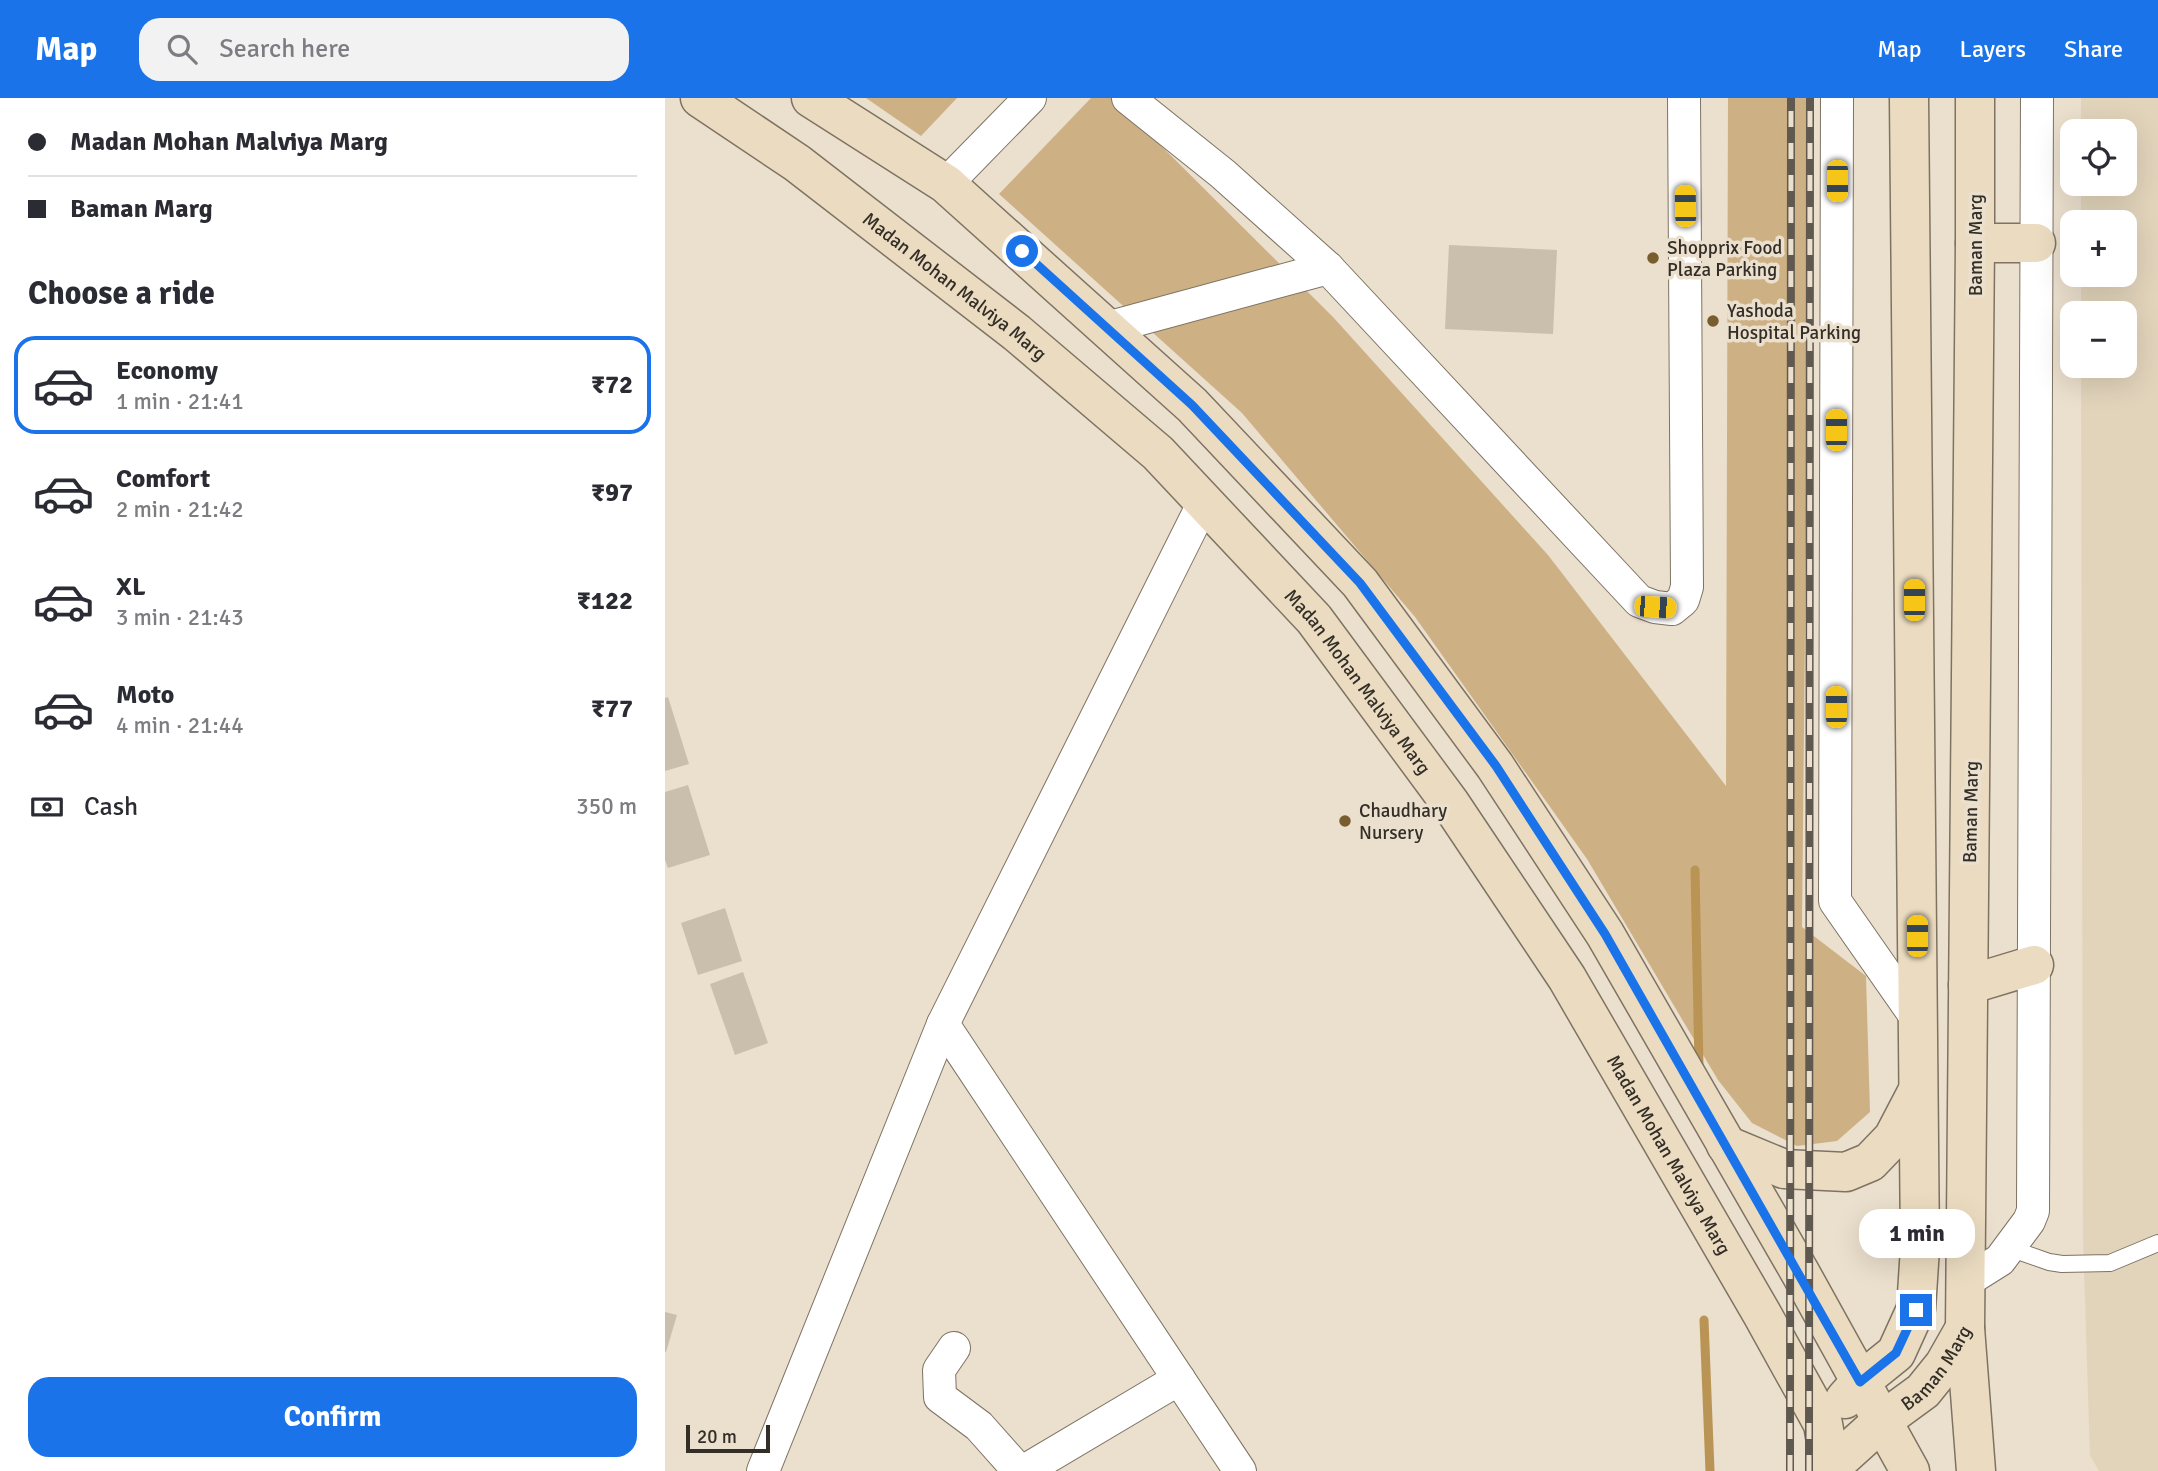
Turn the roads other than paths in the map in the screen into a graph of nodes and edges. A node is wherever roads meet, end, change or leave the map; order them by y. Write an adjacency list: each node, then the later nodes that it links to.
1 (700, 98): 15 (main road, Madan Mohan Malviya Marg)
2 (811, 98): 10 (main road)
3 (1030, 98): 10 (street)
4 (1128, 98): 13 (street)
5 (1684, 98): 13 (street)
6 (1837, 98): 18 (street)
7 (1975, 98): 11 (main road, Baman Marg)
8 (2037, 98): 12 (street)
9 (1917, 107): 18 (main road, Baman Marg)
10 (946, 184): 14 (main road)
11 (1975, 243): 12 (main road); 17 (main road, Baman Marg)
12 (2036, 243): 16 (street)
13 (1328, 268): 14 (street)
14 (1107, 328): 21 (main road)
15 (1204, 502): 19 (street); 30 (main road, Madan Mohan Malviya Marg)
16 (2034, 965): 17 (main road); 23 (street)
17 (1968, 985): 24 (main road, Baman Marg)
18 (1918, 1020): 20 (main road, Baman Marg)
19 (943, 1024): 27 (street); 32 (street)
20 (1919, 1089): 21 (main road); 28 (main road, Baman Marg)
21 (1726, 1145): 28 (main road)
22 (2158, 1243): 23 (lane)
23 (2009, 1248): 24 (street)
24 (1965, 1282): 25 (main road, Baman Marg)
25 (1965, 1328): 29 (main road, Baman Marg); 36 (main road)
26 (954, 1348): 33 (street)
27 (1179, 1379): 33 (street); 34 (street)
28 (1860, 1382): 29 (main road); 30 (main road, Baman Marg)
29 (1882, 1420): 31 (main road, Baman Marg); 35 (main road)
30 (1823, 1424): 31 (main road, Madan Mohan Malviya Marg)
31 (1830, 1469)
32 (763, 1471)
33 (1022, 1471)
34 (1240, 1471)
35 (1910, 1471)
36 (1976, 1471)

